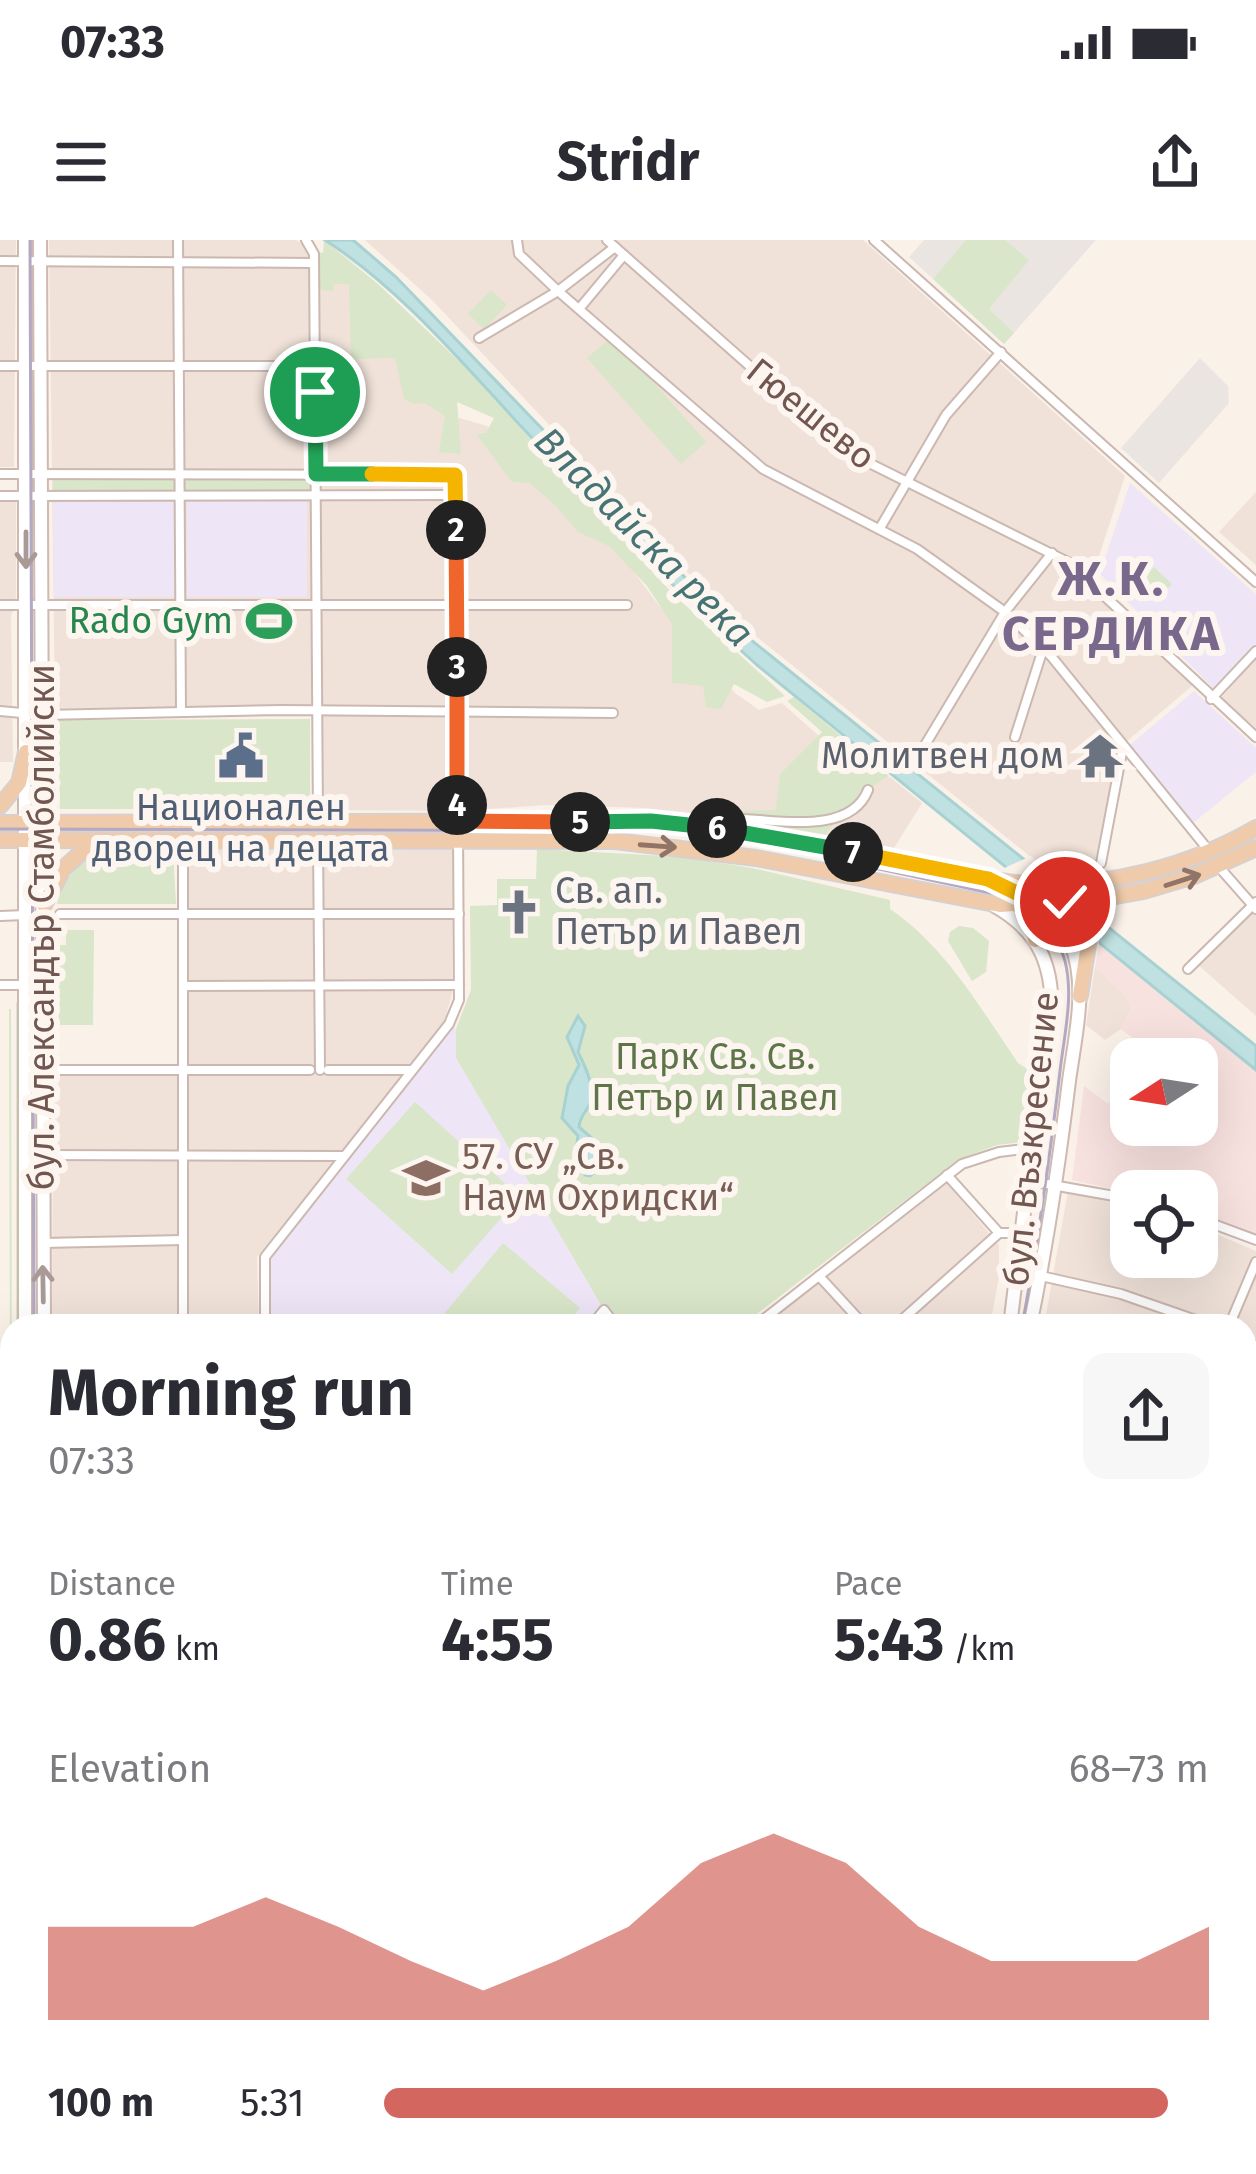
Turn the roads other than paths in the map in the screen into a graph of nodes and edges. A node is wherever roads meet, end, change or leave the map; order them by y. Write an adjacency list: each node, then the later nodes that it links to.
1 (25, 240): 11 (main road, бул. Александър Стамболийски)
2 (40, 240): 11 (main road, бул. Александър Стамболийски)
3 (178, 240): 12 (street)
4 (306, 240): 9 (street)
5 (517, 240): 13 (street)
6 (630, 240): 8 (street)
7 (874, 240): 16 (street)
8 (616, 248): 13 (street); 14 (street); 27 (street, Гюешево)
9 (314, 258): 12 (street); 21 (street)
10 (0, 260): 11 (street)
11 (33, 260): 12 (street); 18 (main road, бул. Александър Стамболийски); 19 (main road, бул. Александър Стамболийски)
12 (178, 262): 20 (street)
13 (558, 291): 14 (street); 15 (street)
14 (579, 309): 34 (street)
15 (478, 338)
16 (1001, 352): 27 (street); 36 (street)
17 (0, 366): 18 (street)
18 (26, 366): 19 (street); 23 (main road, бул. Александър Стамболийски)
19 (41, 366): 20 (street); 24 (main road, бул. Александър Стамболийски)
20 (179, 366): 21 (street); 25 (street)
21 (315, 366): 26 (street)
22 (0, 474): 23 (street)
23 (26, 474): 24 (street); 33 (main road, бул. Александър Стамболийски)
24 (41, 474): 25 (street); 29 (main road, бул. Александър Стамболийски)
25 (179, 474): 26 (street); 30 (street)
26 (316, 474): 28 (street); 31 (street)
27 (908, 484): 34 (street); 35 (street, Гюешево)
28 (316, 494): 30 (street); 31 (street); 40 (street)
29 (41, 495): 30 (street); 33 (street); 38 (main road, бул. Александър Стамболийски)
30 (180, 495): 39 (street)
31 (456, 495): 37 (street)
32 (0, 496): 33 (street)
33 (26, 496): 42 (main road, бул. Александър Стамболийски, one-way to 42)
34 (880, 528): 44 (street)
35 (1052, 554): 44 (street); 47 (street, Гюешево)
36 (1256, 582)
37 (457, 603): 40 (street); 43 (street); 51 (street)
38 (42, 604): 39 (street); 42 (street); 54 (main road, бул. Александър Стамболийски)
39 (180, 604): 40 (street); 52 (street)
40 (316, 604): 48 (street)
41 (0, 605): 42 (street)
42 (26, 605): 50 (main road, бул. Александър Стамболийски)
43 (627, 605)
44 (1005, 612): 45 (street); 57 (street)
45 (1043, 649): 55 (street); 58 (street)
46 (1256, 651): 47 (street)
47 (1211, 699): 56 (street, Гюешево)
48 (316, 710): 51 (street); 52 (street); 62 (street)
49 (0, 711): 50 (street)
50 (26, 711): 54 (street); 59 (main road, бул. Александър Стамболийски)
51 (457, 711): 53 (street); 63 (street)
52 (181, 712): 54 (street)
53 (613, 713)
54 (43, 715): 68 (main road, бул. Александър Стамболийски)
55 (1015, 737)
56 (1256, 737)
57 (926, 745)
58 (1123, 746): 75 (street); 76 (street)
59 (26, 752): 61 (main road); 67 (main road, бул. Александър Стамболийски)
60 (868, 790): 66 (street)
61 (0, 806)
62 (318, 821): 63 (main road); 68 (main road)
63 (458, 821): 66 (main road); 71 (street)
64 (0, 823): 67 (main road)
65 (1256, 828): 75 (main road)
66 (729, 830): 78 (main road)
67 (26, 831): 68 (main road); 72 (main road); 87 (main road, бул. Александър Стамболийски)
68 (44, 831): 69 (main road); 83 (main road, бул. Александър Стамболийски)
69 (96, 839): 73 (main road); 83 (main road)
70 (318, 839): 71 (main road); 73 (main road); 90 (street)
71 (458, 839): 82 (main road, one-way to 82); 86 (street)
72 (0, 840)
73 (183, 840): 88 (street)
74 (1256, 848): 77 (main road)
75 (1210, 852): 79 (main road)
76 (1101, 863)
77 (1220, 867): 80 (main road, one-way to 77); 84 (street)
78 (990, 879): 79 (main road); 81 (main road, бул. Възкресение)
79 (1076, 881): 81 (main road)
80 (1105, 898): 81 (main road); 98 (main road)
81 (1037, 903): 82 (main road); 91 (main road); 98 (main road, бул. Възкресение)
82 (992, 904): 91 (main road, бул. Възкресение)
83 (44, 905): 99 (main road, бул. Александър Стамболийски)
84 (1255, 905): 92 (street)
85 (60, 914): 88 (street)
86 (459, 914): 90 (street); 93 (street)
87 (25, 915): 89 (street); 95 (main road, бул. Александър Стамболийски)
88 (184, 915): 90 (street); 96 (street)
89 (0, 916)
90 (320, 916): 97 (street)
91 (1035, 940): 103 (main road, бул. Възкресение)
92 (1188, 969)
93 (460, 985): 97 (street); 102 (street)
94 (0, 986): 95 (street)
95 (27, 986): 120 (main road, бул. Александър Стамболийски)
96 (185, 986): 97 (street); 100 (street)
97 (319, 986): 101 (street)
98 (1080, 996): 109 (main road, бул. Възкресение)
99 (41, 1070): 100 (street); 104 (main road, бул. Александър Стамболийски)
100 (183, 1070): 101 (street); 105 (street)
101 (319, 1070): 102 (street)
102 (411, 1070): 106 (street)
103 (1034, 1148): 107 (street); 108 (main road, бул. Възкресение)
104 (42, 1155): 105 (street); 116 (main road, бул. Александър Стамболийски)
105 (183, 1155): 106 (street); 114 (street)
106 (344, 1156): 123 (street)
107 (947, 1175): 112 (street); 118 (street)
108 (1030, 1181): 109 (street); 113 (main road, бул. Възкресение)
109 (1057, 1185): 110 (street); 119 (main road, бул. Възкресение)
110 (1110, 1195)
111 (1218, 1226): 115 (street)
112 (999, 1233): 113 (street); 126 (street)
113 (1024, 1233): 127 (main road, бул. Възкресение)
114 (183, 1240): 116 (street); 122 (street)
115 (1256, 1240)
116 (42, 1243): 121 (main road, бул. Александър Стамболийски, one-way to 116)
117 (1256, 1262): 130 (street)
118 (820, 1276): 124 (street); 125 (street)
119 (1040, 1276): 128 (main road, бул. Възкресение); 129 (street)
120 (25, 1314)
121 (44, 1314)
122 (183, 1314)
123 (265, 1314)
124 (771, 1314)
125 (854, 1314)
126 (908, 1314)
127 (1012, 1314)
128 (1032, 1314)
129 (1176, 1314)
130 (1233, 1314)

